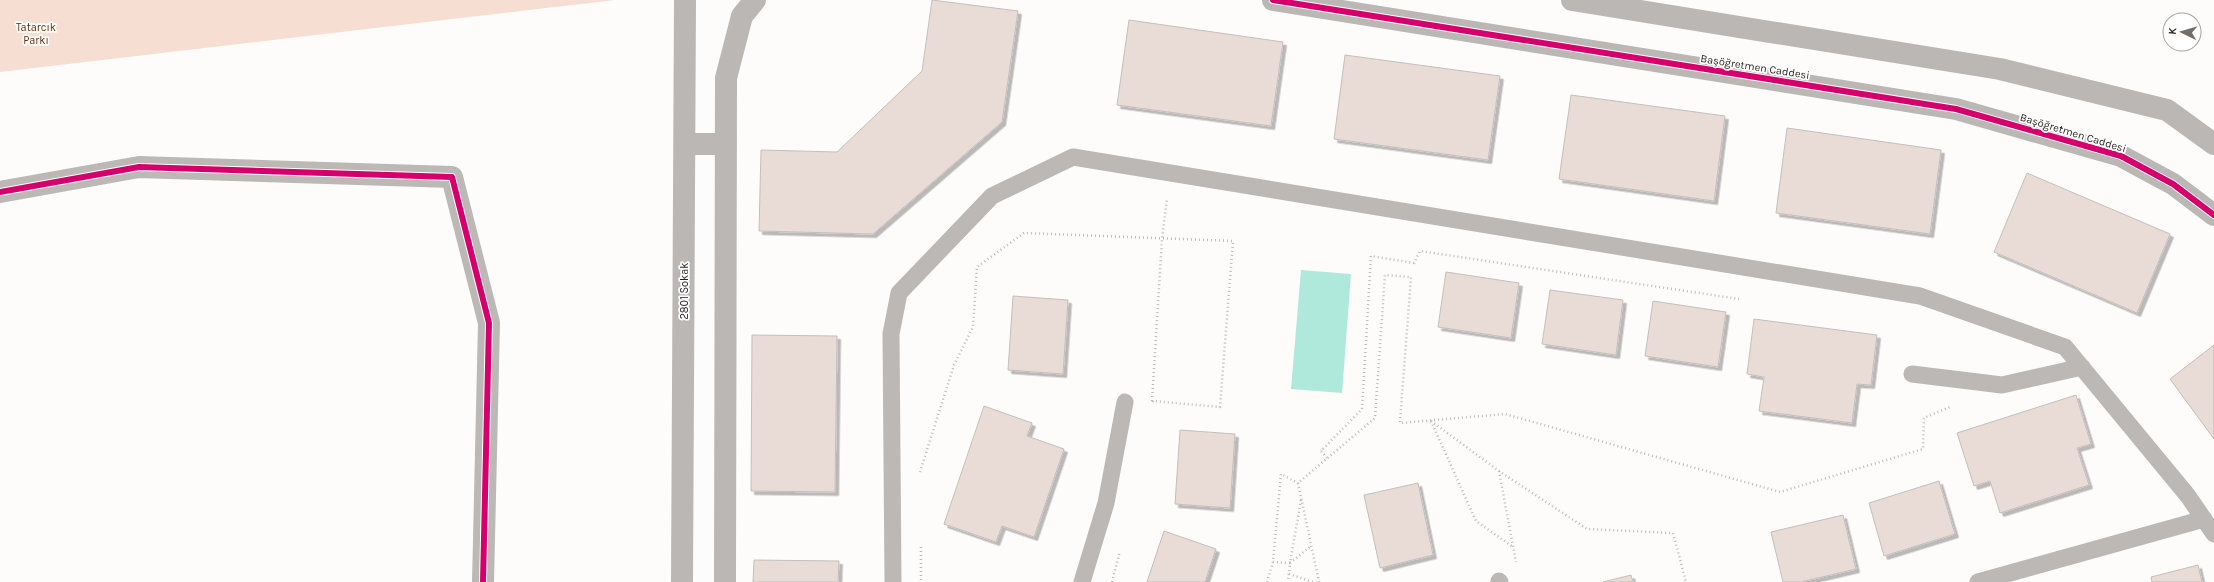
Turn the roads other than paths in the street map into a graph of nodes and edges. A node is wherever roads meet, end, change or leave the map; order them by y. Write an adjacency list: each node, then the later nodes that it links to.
1 (685, 0): 5 (street, 2801 Sokak)
2 (755, 0): 6 (street)
3 (1273, 0): 9 (street, Başöğretmen Caddesi)
4 (1572, 0): 7 (street)
5 (685, 144): 6 (street); 16 (street, 2801 Sokak)
6 (726, 144): 17 (street)
7 (2214, 144)
8 (0, 192): 15 (street)
9 (2214, 215)
10 (2082, 367): 11 (lane); 13 (lane); 18 (lane)
11 (1912, 374)
12 (1125, 402): 19 (lane)
13 (2204, 520): 14 (lane); 20 (lane)
14 (2214, 534)
15 (483, 582)
16 (682, 582)
17 (725, 582)
18 (893, 582)
19 (1082, 582)
20 (1978, 582)

